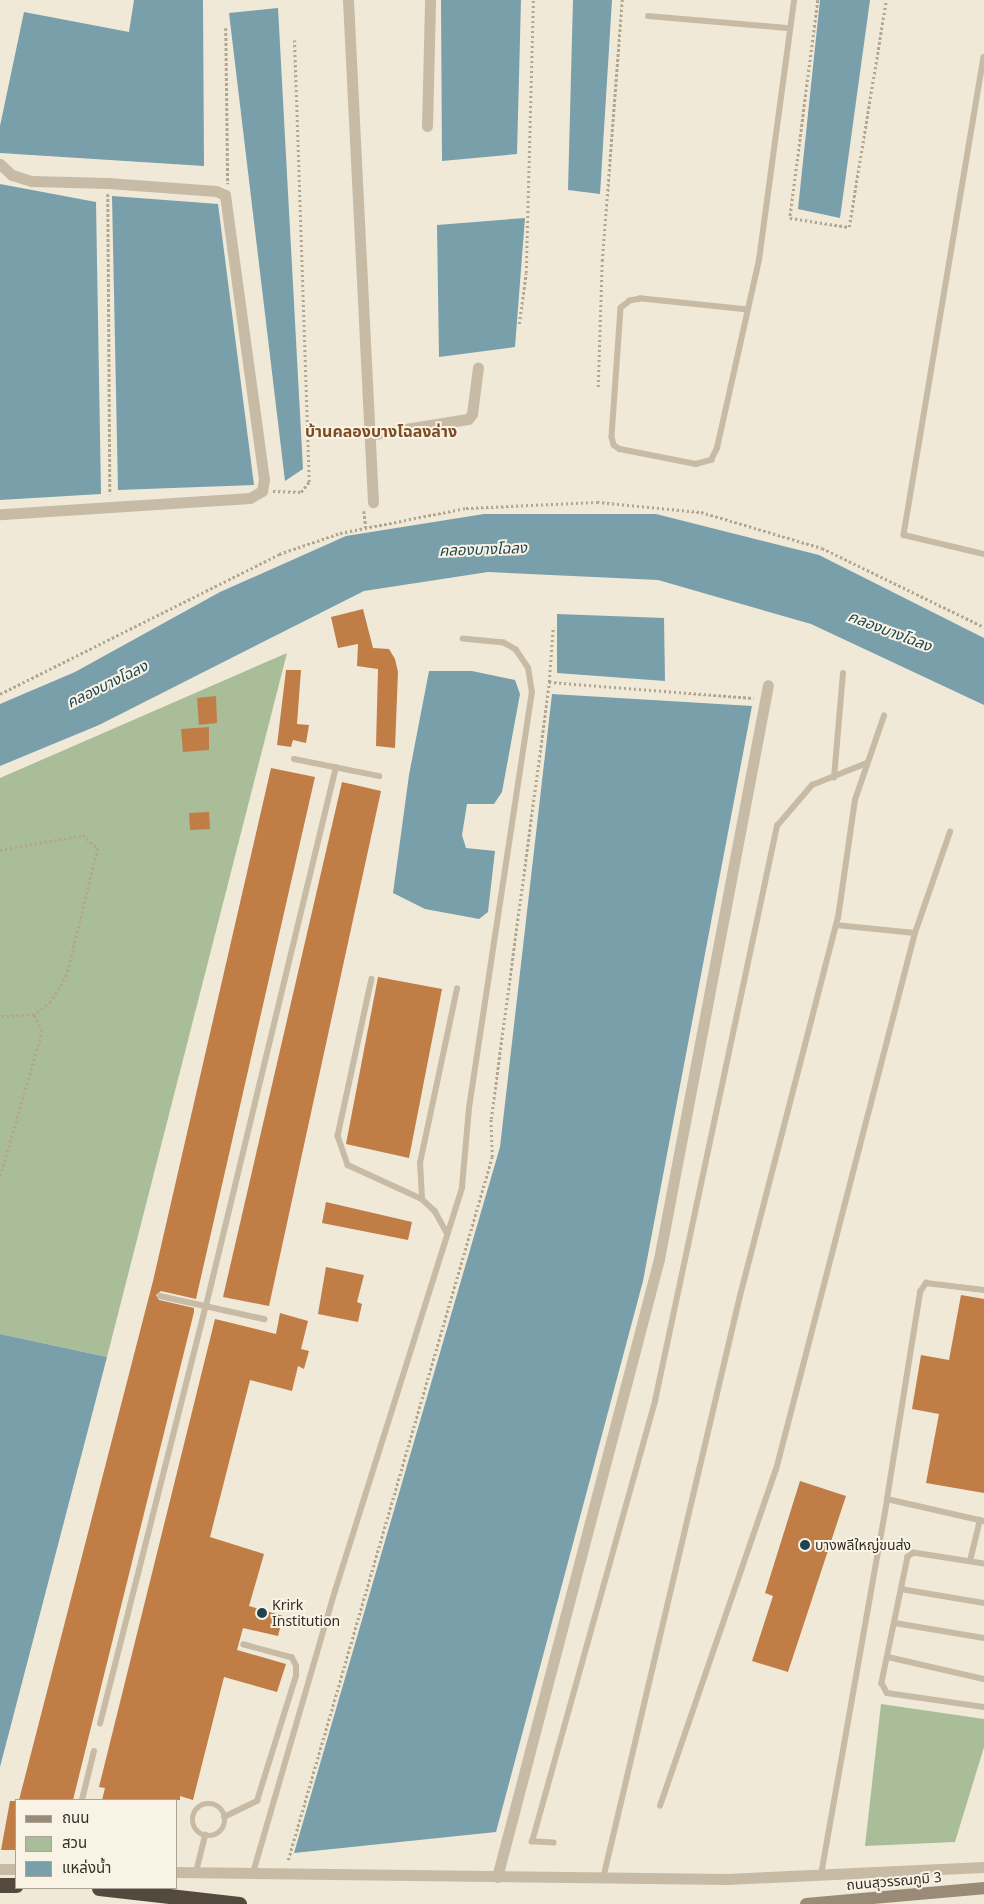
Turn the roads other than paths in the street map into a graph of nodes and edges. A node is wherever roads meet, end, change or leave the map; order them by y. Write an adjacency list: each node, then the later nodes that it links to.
1 (348, 0): 11 (street)
2 (430, 0): 7 (street)
3 (794, 0): 5 (lane)
4 (648, 16): 5 (lane)
5 (789, 28): 9 (lane)
6 (984, 57): 14 (lane)
7 (427, 126)
8 (0, 164): 13 (street)
9 (748, 310): 9 (lane)
10 (478, 367): 11 (street)
11 (368, 435): 12 (street)
12 (373, 502)
13 (0, 514)
14 (984, 554)
15 (463, 639): 30 (lane)
16 (843, 673): 23 (lane)
17 (768, 685): 61 (street)
18 (884, 716): 20 (lane)
19 (294, 758): 21 (lane)
20 (867, 763): 23 (lane); 25 (lane)
21 (336, 767): 22 (lane); 33 (lane)
22 (379, 776)
23 (834, 778): 53 (lane)
24 (950, 832): 26 (lane)
25 (836, 925): 26 (lane); 62 (lane)
26 (915, 934): 50 (lane)
27 (372, 979): 29 (lane)
28 (457, 989): 29 (lane)
29 (422, 1199): 30 (lane)
30 (446, 1231): 59 (lane)
31 (984, 1290): 35 (lane)
32 (160, 1296): 33 (lane)
33 (206, 1306): 34 (lane); 47 (lane)
34 (264, 1319)
35 (887, 1499): 36 (lane); 60 (lane)
36 (982, 1521): 37 (lane)
37 (970, 1561): 38 (lane); 39 (lane)
38 (984, 1564)
39 (901, 1589): 40 (lane); 41 (lane)
40 (984, 1603)
41 (894, 1623): 42 (lane); 44 (lane)
42 (984, 1638)
43 (244, 1645): 51 (lane)
44 (888, 1657): 45 (lane); 46 (lane)
45 (984, 1679)
46 (984, 1707)
47 (100, 1724)
48 (94, 1751): 49 (lane)
49 (82, 1799)
50 (660, 1806)
51 (224, 1816): 52 (lane); 52 (lane)
52 (205, 1835): 58 (lane)
53 (554, 1843)
54 (984, 1867): 60 (street)
55 (0, 1869): 56 (street)
56 (15, 1869)
57 (178, 1872): 58 (street)
58 (196, 1872): 59 (street)
59 (253, 1873): 61 (street)
60 (821, 1876): 62 (street)
61 (497, 1877): 62 (street)
62 (603, 1879)
63 (0, 1885): 64 (highway)
64 (15, 1886)
65 (984, 1888): 68 (main road, ถนนสุวรรณภูมิ 3)
66 (108, 1889): 67 (highway)
67 (239, 1904)
68 (806, 1904)

